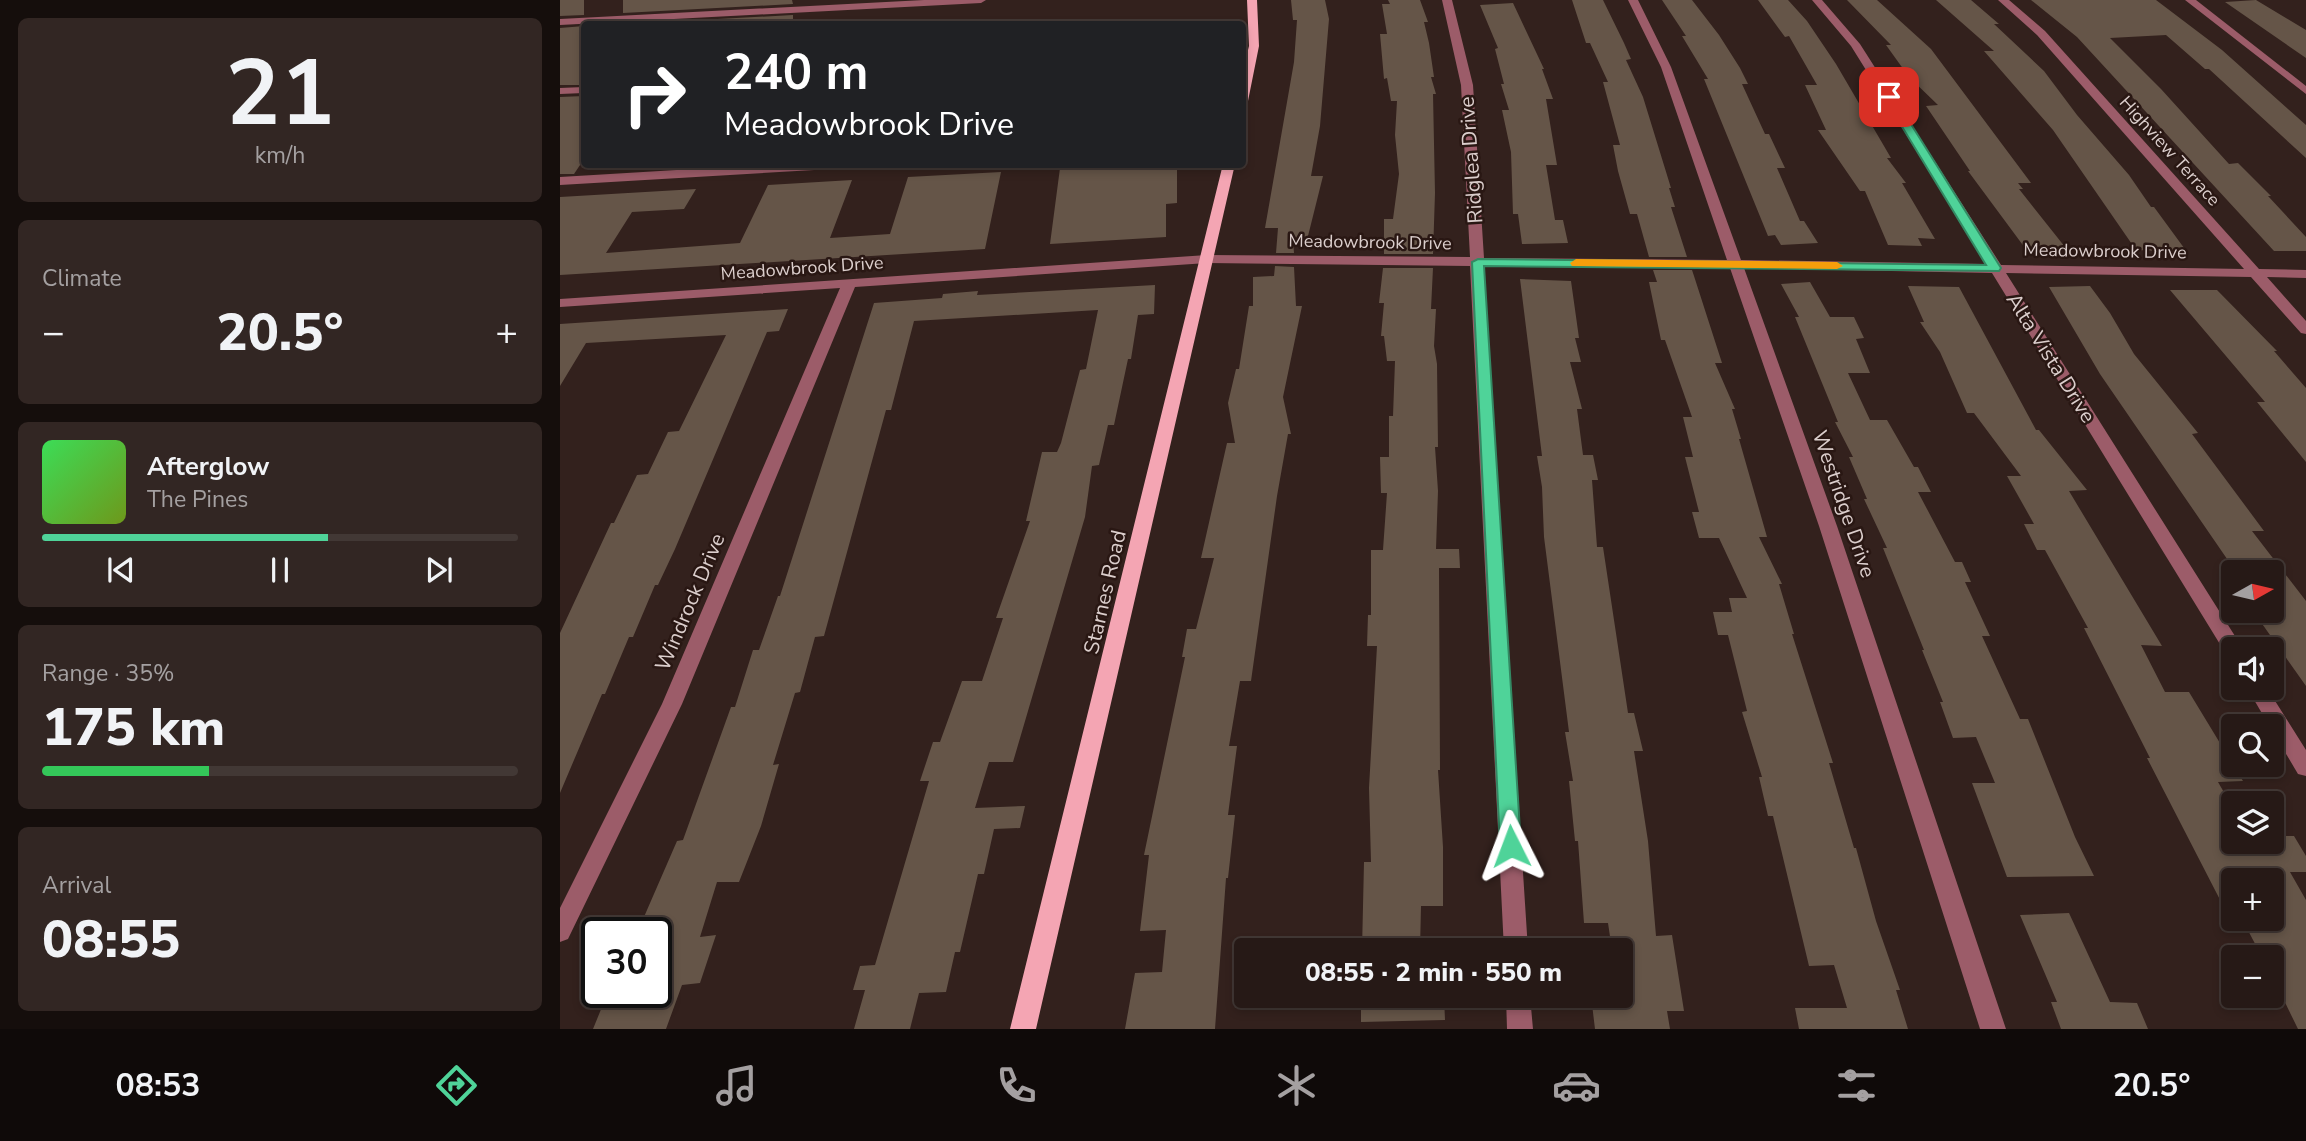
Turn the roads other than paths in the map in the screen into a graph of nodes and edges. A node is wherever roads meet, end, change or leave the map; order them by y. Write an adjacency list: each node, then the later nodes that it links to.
1 (981, 0): 8 (street)
2 (1252, 0): 9 (main road)
3 (1447, 0): 17 (street, Ridglea Drive)
4 (1633, 0): 18 (street, Westridge Drive)
5 (1817, 0): 19 (street, Alta Vista Drive)
6 (2003, 0): 20 (street, Highview Terrace)
7 (2190, 0): 12 (street)
8 (560, 22)
9 (1247, 57)
10 (581, 90): 11 (street)
11 (560, 91)
12 (2306, 91)
13 (781, 168): 15 (street)
14 (1228, 168): 16 (main road, Starnes Road)
15 (560, 181)
16 (1207, 258): 17 (street, Meadowbrook Drive); 22 (street, Meadowbrook Drive); 31 (main road, Starnes Road)
17 (1478, 262): 18 (street, Meadowbrook Drive); 29 (street, Ridglea Drive)
18 (1735, 264): 19 (street, Meadowbrook Drive); 33 (street, Westridge Drive)
19 (1995, 268): 20 (street, Meadowbrook Drive); 25 (street, Alta Vista Drive)
20 (2255, 273): 21 (street, Meadowbrook Drive); 24 (street, Highview Terrace)
21 (2306, 274)
22 (849, 284): 23 (street, Meadowbrook Drive); 28 (street, Windrock Drive)
23 (560, 303)
24 (2306, 330)
25 (2226, 637)
26 (2264, 700): 27 (street)
27 (2306, 768)
28 (560, 932)
29 (1515, 938)
30 (1519, 1008): 32 (street)
31 (1023, 1029)
32 (1520, 1029)
33 (1993, 1029)

